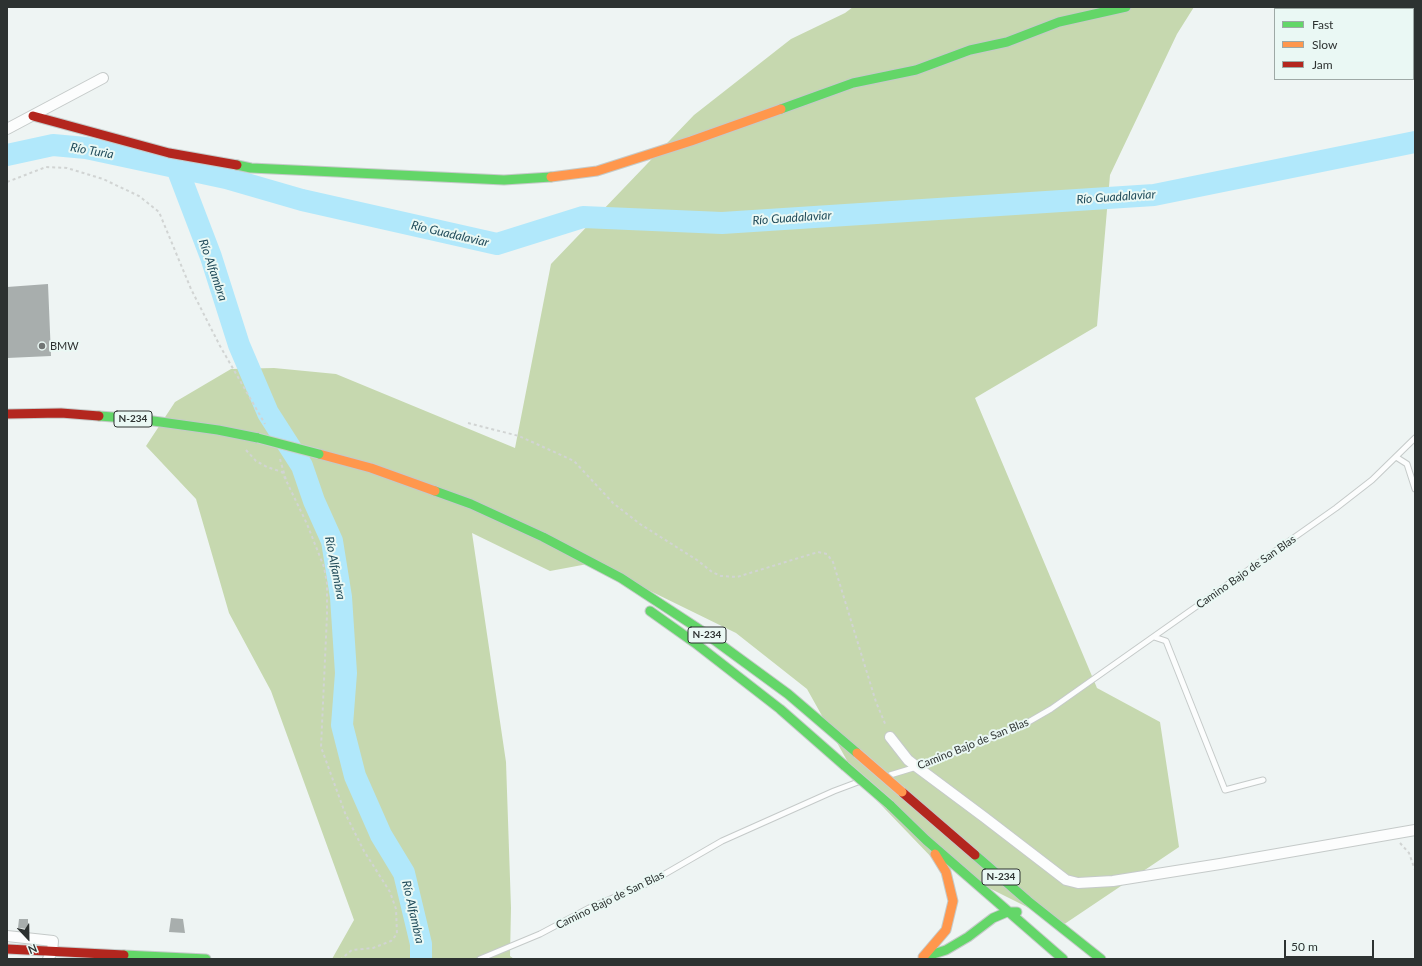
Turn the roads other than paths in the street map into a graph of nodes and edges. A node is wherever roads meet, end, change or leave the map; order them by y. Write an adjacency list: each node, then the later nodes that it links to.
1 (1126, 7): 3 (main road)
2 (103, 78): 3 (street)
3 (34, 116): 4 (street)
4 (7, 130)
5 (7, 414): 9 (main road, N-234, bridge)
6 (1415, 438): 7 (lane, Camino Bajo de San Blas)
7 (1396, 457): 8 (lane); 12 (lane, Camino Bajo de San Blas)
8 (1415, 489)
9 (543, 537): 10 (main road, N-234); 29 (main road, N-234, bridge)
10 (612, 584)
11 (644, 606): 19 (main road, N-234, bridge)
12 (1154, 637): 14 (lane, Camino Bajo de San Blas); 17 (lane)
13 (890, 737): 14 (street)
14 (917, 767): 15 (lane, Camino Bajo de San Blas); 18 (street)
15 (874, 778)
16 (867, 780): 26 (lane, Camino Bajo de San Blas)
17 (1263, 780)
18 (1415, 830)
19 (926, 840): 20 (main road, N-234); 24 (main road)
20 (1007, 912): 24 (main road); 27 (main road, N-234); 28 (main road)
21 (7, 936): 23 (street)
22 (7, 949): 23 (main road)
23 (50, 955): 25 (main road)
24 (922, 958)
25 (206, 959)
26 (480, 959)
27 (1063, 959)
28 (1088, 959)
29 (1101, 959)

